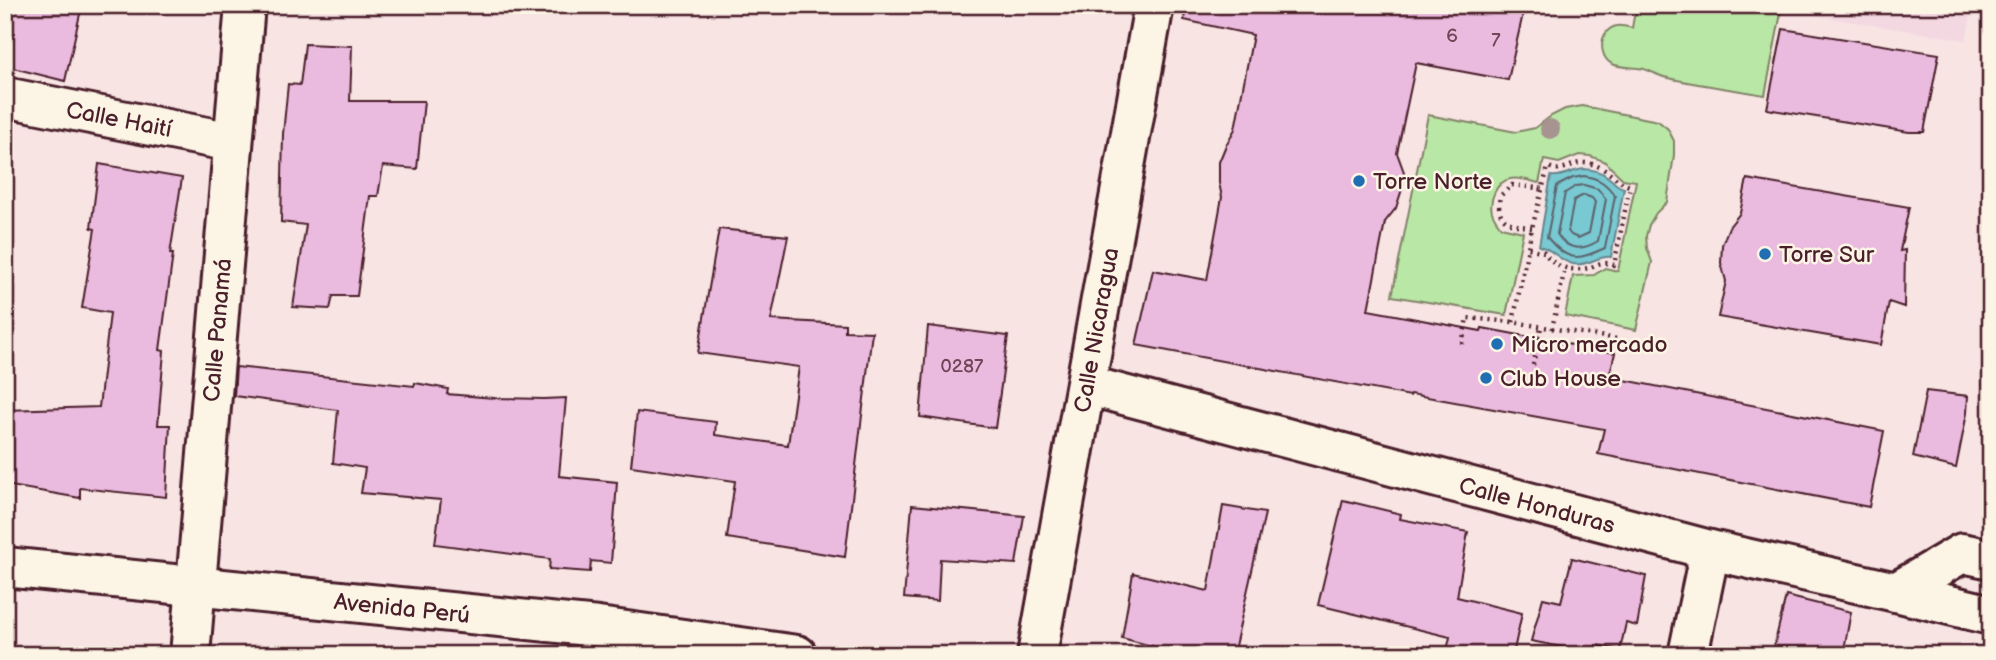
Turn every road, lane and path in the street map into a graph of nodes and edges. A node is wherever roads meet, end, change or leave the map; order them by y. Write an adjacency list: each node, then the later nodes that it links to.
1 (245, 5): 4 (street, Calle Panamá)
2 (1157, 22): 15 (street, Calle Nicaragua)
3 (5, 97): 4 (street, Calle Haití)
4 (232, 142): 19 (street, Calle Panamá)
5 (1544, 189): 6 (path); 6 (path); 8 (path)
6 (1532, 228): 7 (path)
7 (1528, 248): 8 (path); 9 (path)
8 (1565, 268): 11 (path)
9 (1513, 322): 10 (path); 13 (path)
10 (1541, 327): 11 (path); 14 (path)
11 (1552, 329): 12 (path)
12 (1618, 340)
13 (1462, 344)
14 (1533, 365)
15 (1086, 385): 16 (street, Calle Honduras); 25 (street, Calle Nicaragua)
16 (1710, 550): 20 (street, Calle Honduras); 26 (street)
17 (1991, 559): 20 (street)
18 (5, 567): 19 (street, Avenida Perú)
19 (195, 588): 22 (street, Avenida Perú); 23 (street, Calle Panamá)
20 (1896, 592): 21 (street, Calle Honduras)
21 (1991, 615)
22 (597, 641): 24 (street, Avenida Perú)
23 (190, 655)
24 (797, 655)
25 (1037, 655)
26 (1688, 655)

